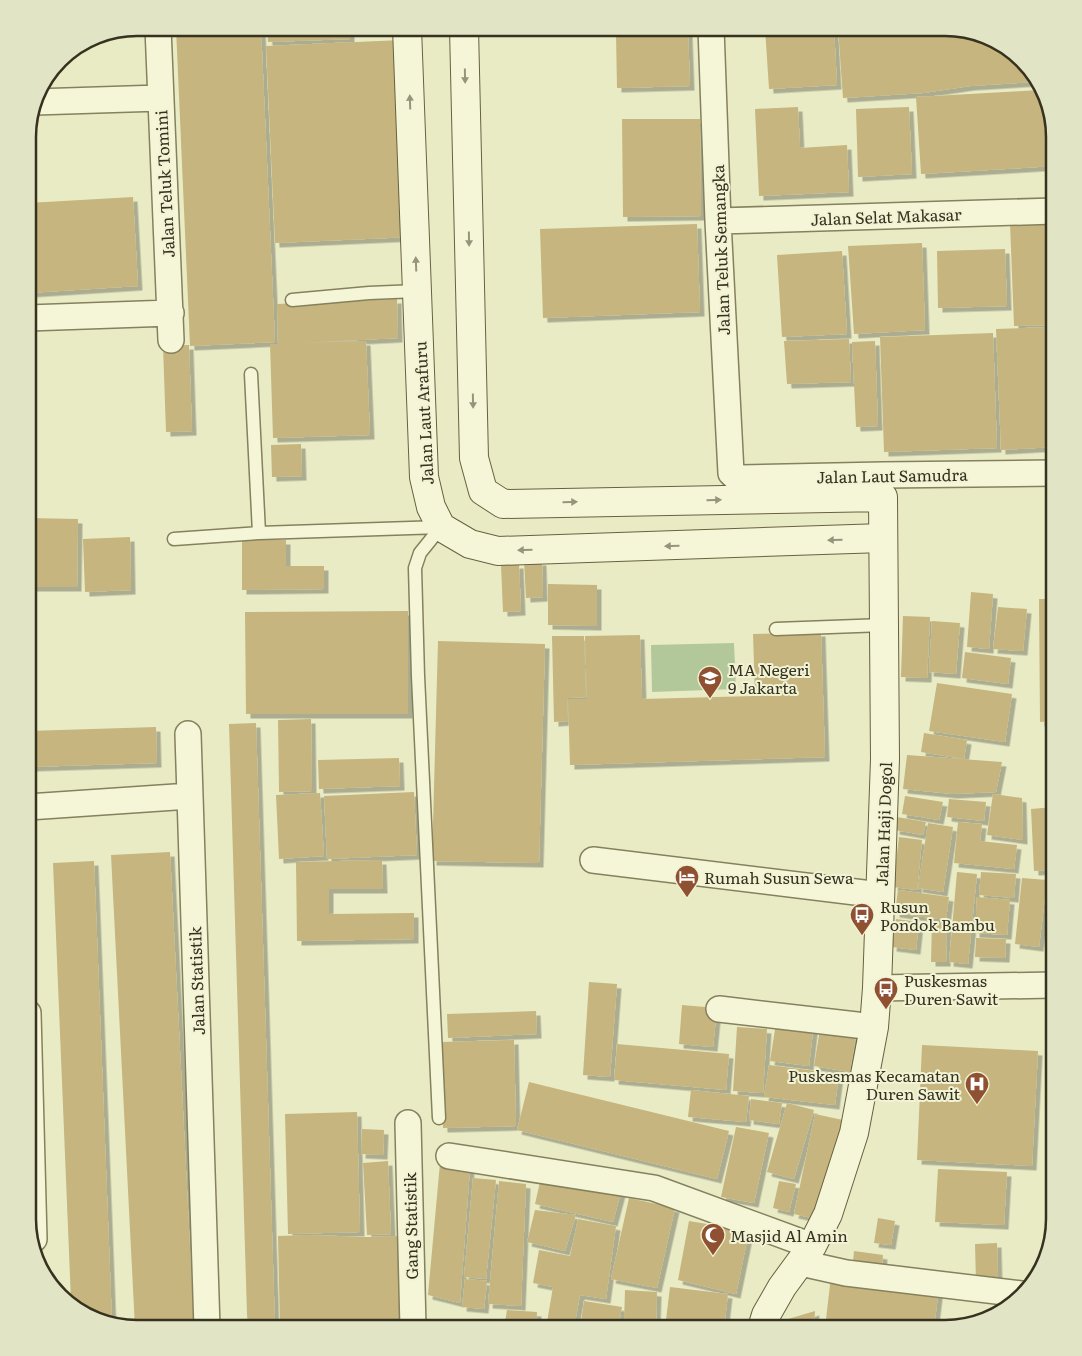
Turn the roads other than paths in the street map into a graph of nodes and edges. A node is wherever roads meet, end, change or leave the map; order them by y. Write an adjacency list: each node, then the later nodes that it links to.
1 (158, 36): 5 (street, Jalan Teluk Tomini)
2 (407, 36): 9 (street, Jalan Laut Arafuru, one-way to 2)
3 (464, 36): 17 (street, one-way to 17)
4 (711, 36): 8 (street, Jalan Teluk Semangka)
5 (160, 98): 6 (street); 11 (street, Jalan Teluk Tomini)
6 (43, 102)
7 (1046, 211): 8 (street, Jalan Selat Makasar)
8 (718, 221): 15 (street, Jalan Teluk Semangka)
9 (417, 291): 10 (lane); 18 (street, Jalan Laut Arafuru)
10 (292, 300)
11 (170, 313): 12 (street); 13 (street, Jalan Teluk Tomini)
12 (36, 318)
13 (171, 340)
14 (251, 374): 19 (lane)
15 (731, 472): 17 (street, Jalan Laut Samudra)
16 (1046, 474): 17 (street, Jalan Laut Samudra)
17 (883, 486): 20 (street, Jalan Haji Dogol)
18 (441, 527): 19 (lane); 20 (street, one-way to 18); 33 (lane)
19 (259, 533): 21 (lane)
20 (883, 538): 22 (street, Jalan Haji Dogol)
21 (174, 539)
22 (884, 625): 23 (lane); 28 (street, Jalan Haji Dogol)
23 (776, 629)
24 (188, 734): 25 (street, Jalan Statistik)
25 (190, 796): 26 (street); 38 (street, Jalan Statistik)
26 (36, 806)
27 (593, 860): 28 (street)
28 (880, 895): 30 (street, Jalan Haji Dogol)
29 (1046, 985): 30 (street)
30 (877, 988): 32 (street, Jalan Haji Dogol)
31 (719, 1009): 32 (street)
32 (874, 1027): 36 (street, Jalan Haji Dogol)
33 (439, 1118)
34 (408, 1123): 39 (street, Gang Statistik)
35 (449, 1156): 36 (street)
36 (806, 1254): 37 (street); 40 (street, Jalan Haji Dogol)
37 (1013, 1293)
38 (207, 1320)
39 (413, 1320)
40 (764, 1320)

